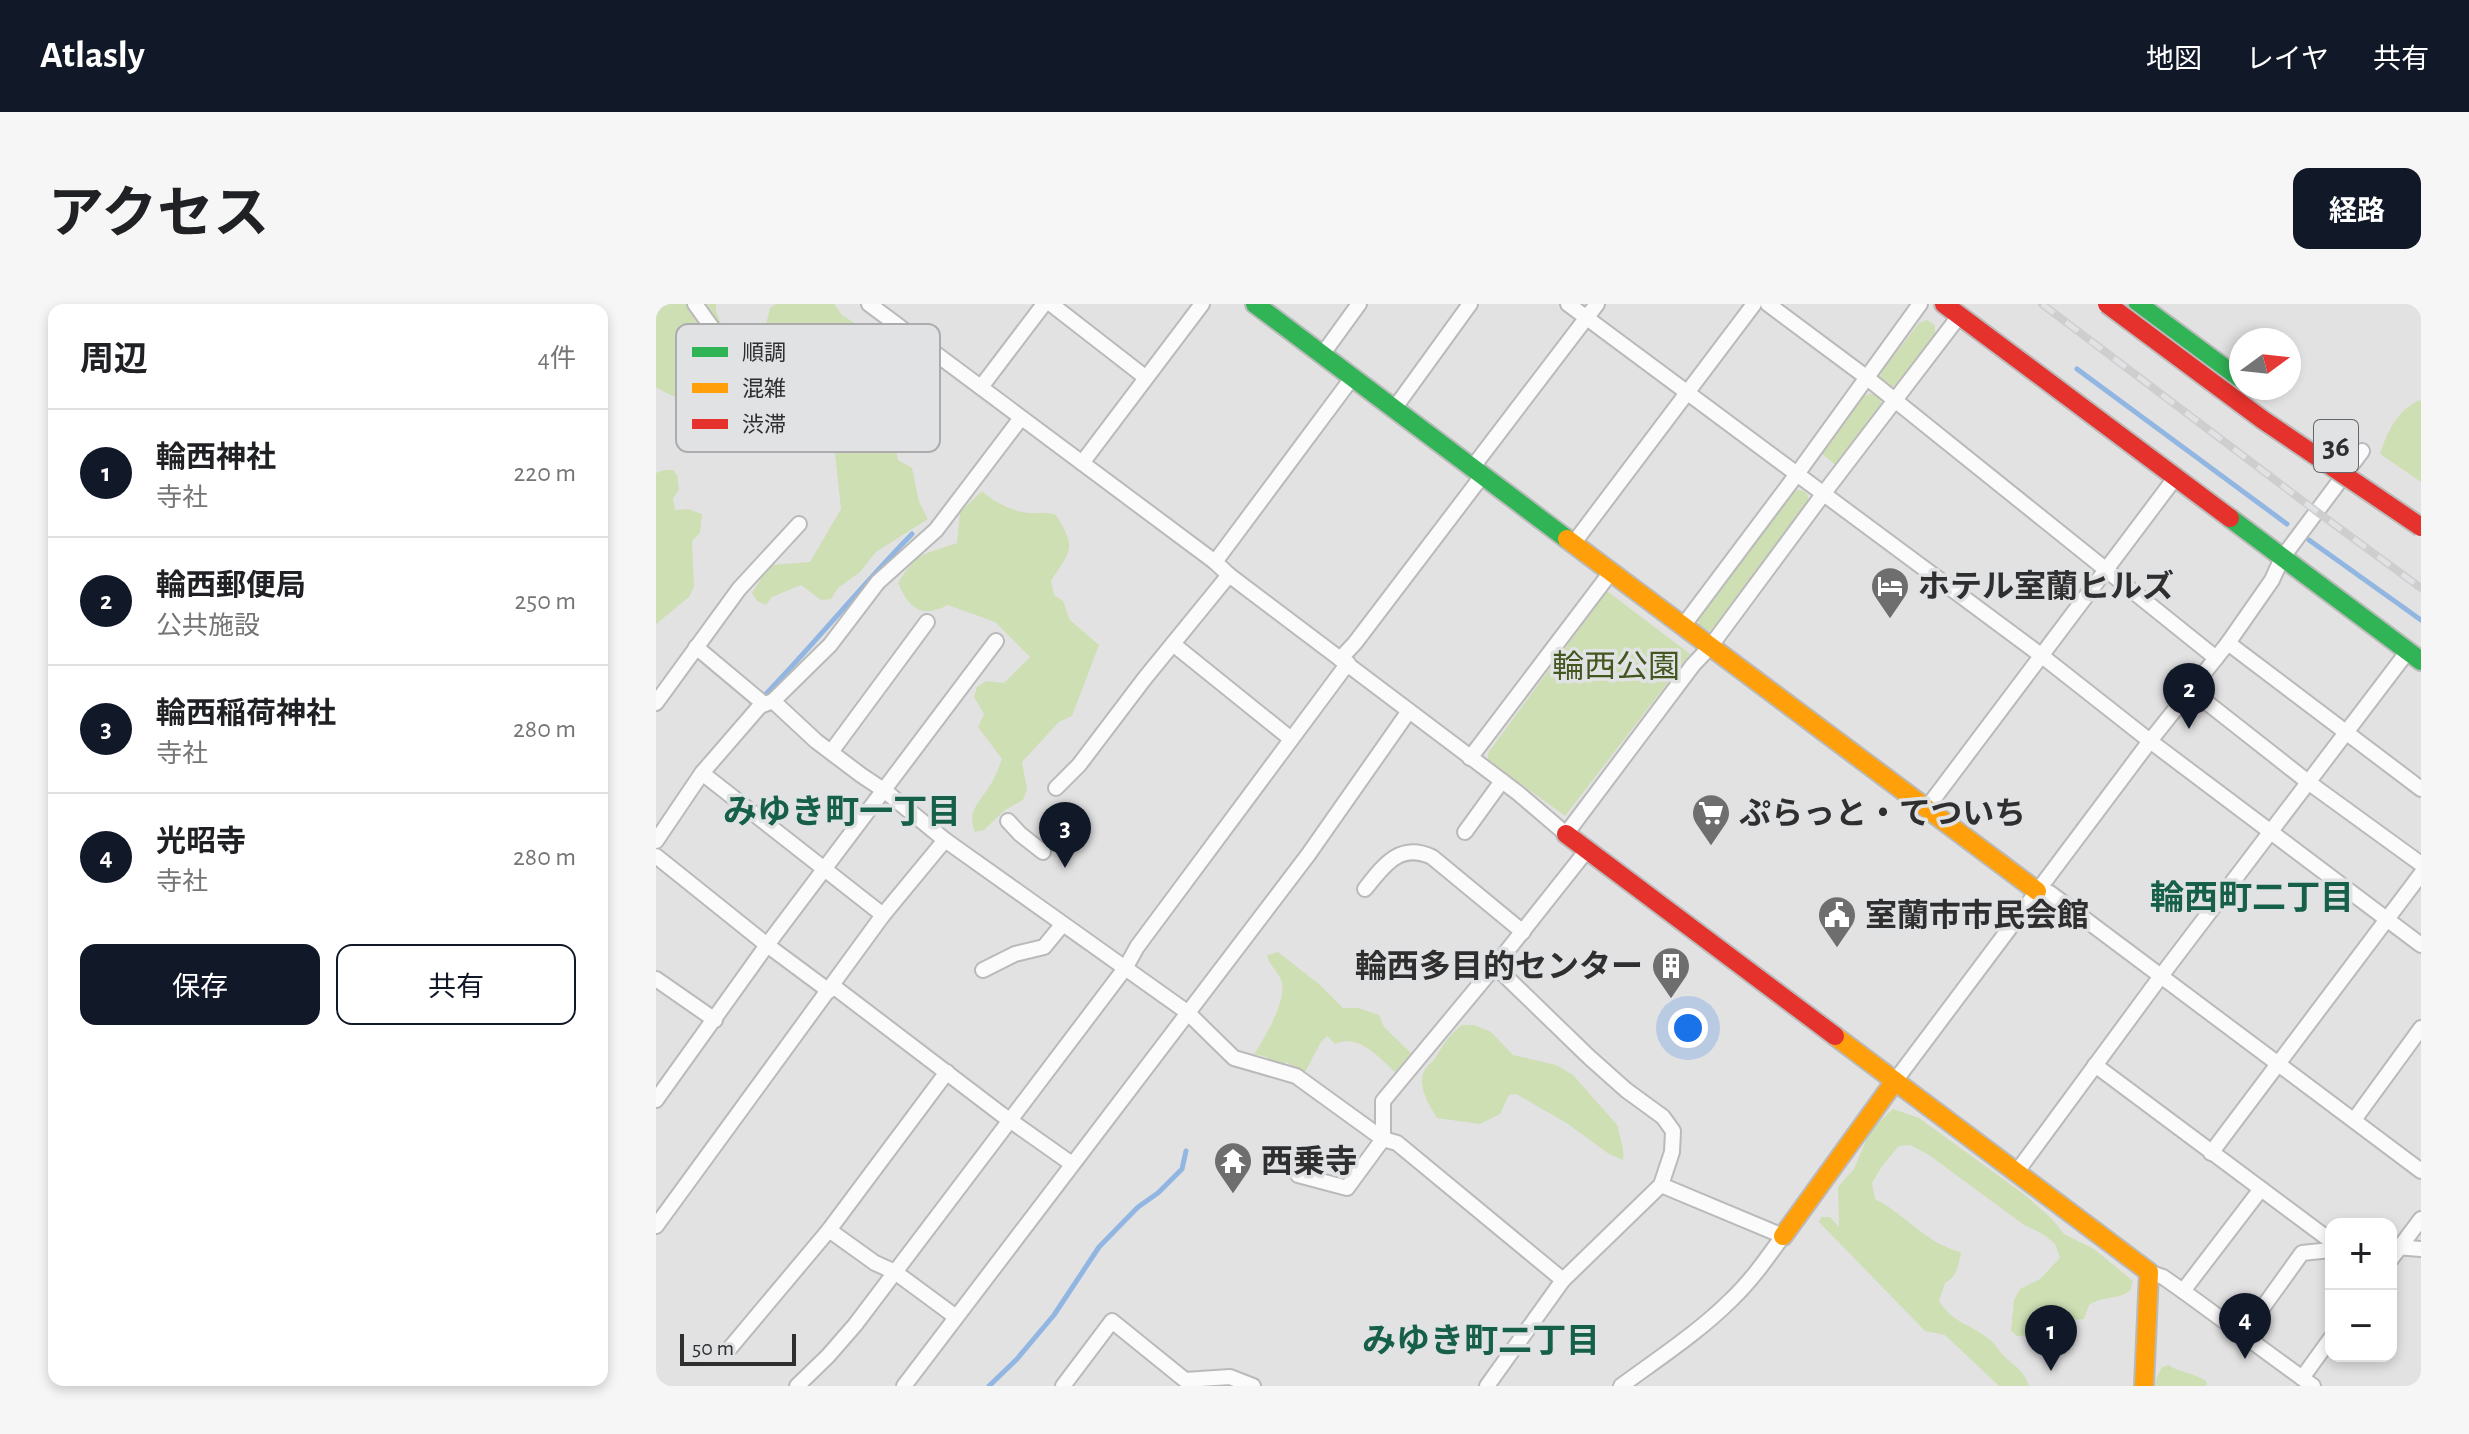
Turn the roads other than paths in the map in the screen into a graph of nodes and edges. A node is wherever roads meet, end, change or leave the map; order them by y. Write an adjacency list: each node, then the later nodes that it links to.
1 (695, 304): 19 (street)
2 (869, 304): 20 (street)
3 (1044, 304): 27 (street)
4 (1051, 304): 24 (street)
5 (1202, 304): 24 (street)
6 (1255, 304): 21 (main road)
7 (1359, 304): 21 (street)
8 (1470, 304): 30 (street)
9 (1568, 304): 18 (street)
10 (1597, 304): 18 (street)
11 (1754, 304): 28 (street)
12 (1768, 304): 25 (street)
13 (1920, 304): 25 (street)
14 (1944, 304): 17 (main road)
15 (2107, 304): 40 (main road, 36, bridge)
16 (2138, 304): 23 (main road)
17 (1960, 315): 29 (street); 37 (main road)
18 (1587, 318): 28 (street); 35 (street)
19 (709, 324)
20 (896, 324)
21 (1322, 355): 26 (main road)
22 (940, 357): 27 (street)
23 (2229, 371)
24 (1145, 377): 33 (street)
25 (1866, 377): 29 (street); 36 (street)
26 (1352, 378): 30 (main road); 43 (street)
27 (981, 387): 31 (street)
28 (1687, 391): 36 (street); 41 (street)
29 (1895, 403): 38 (street); 44 (street)
30 (1394, 409): 35 (main road)
31 (1021, 418): 33 (street); 60 (street)
32 (2353, 451): 34 (main road, 36); 42 (street)
33 (1082, 463): 43 (street)
34 (2369, 469)
35 (1477, 472): 41 (main road); 57 (street)
36 (1797, 474): 38 (street); 48 (street)
37 (2175, 478): 42 (main road); 44 (street)
38 (1824, 493): 53 (street); 54 (street)
39 (799, 524): 52 (street)
40 (2421, 527)
41 (1573, 544): 45 (main road)
42 (2282, 558): 50 (street); 55 (main road)
43 (1215, 562): 46 (street)
44 (2106, 570): 54 (street); 56 (street)
45 (1611, 572): 48 (main road); 66 (street)
46 (1229, 575): 51 (street); 57 (street)
47 (927, 622): 65 (street)
48 (1683, 626): 53 (main road)
49 (996, 641): 72 (street)
50 (2228, 643): 56 (street); 62 (street)
51 (1173, 644): 63 (street); 70 (street)
52 (696, 647): 59 (street); 60 (street)
53 (1710, 647): 73 (main road); 77 (street)
54 (2042, 656): 64 (street); 73 (street)
55 (2414, 656): 62 (street)
56 (2216, 658): 58 (street)
57 (1344, 661): 61 (street); 63 (street)
58 (2191, 690): 64 (street); 69 (street)
59 (656, 703)
60 (769, 703): 65 (street); 67 (street)
61 (1409, 711): 66 (street); 100 (street)
62 (2346, 732): 69 (street); 71 (street)
63 (1291, 739): 95 (street)
64 (2150, 741): 76 (street); 87 (street)
65 (831, 752): 72 (street)
66 (1470, 758): 68 (street)
67 (702, 773): 79 (street); 84 (street)
68 (1502, 781): 75 (street); 77 (street)
69 (2308, 782): 76 (street); 83 (street)
70 (1056, 788)
71 (2421, 789)
72 (885, 791): 78 (street); 84 (street)
73 (1926, 809): 87 (main road)
74 (1008, 821): 81 (street)
75 (1465, 832)
76 (2271, 832): 89 (street); 97 (street)
77 (1566, 834): 80 (main road)
78 (945, 840): 88 (street); 90 (street)
79 (656, 841)
80 (1587, 850): 91 (street); 106 (main road)
81 (1043, 852)
82 (656, 856): 92 (street)
83 (2421, 864)
84 (826, 869): 88 (street); 92 (street)
85 (2421, 874): 89 (street)
86 (1365, 889): 91 (street)
87 (2037, 891): 97 (street); 106 (street)
88 (883, 915): 99 (street)
89 (2386, 919): 93 (street); 103 (street)
90 (1062, 925): 95 (street); 96 (street)
91 (1523, 932): 94 (street)
92 (767, 945): 99 (street); 101 (street)
93 (2421, 945)
94 (1495, 966): 110 (street); 116 (street)
95 (1126, 967): 100 (street); 108 (street)
96 (983, 970)
97 (2161, 976): 103 (street); 104 (street)
98 (656, 979): 101 (street)
99 (831, 989): 105 (street); 119 (street)
100 (1187, 1012): 110 (street); 112 (street)
101 (715, 1020): 107 (street)
102 (2421, 1028): 109 (street)
103 (2279, 1064): 109 (street); 111 (street)
104 (2095, 1065): 111 (street); 114 (street)
105 (947, 1072): 108 (street); 120 (street)
106 (1895, 1081): 114 (main road); 121 (main road)
107 (656, 1100)
108 (1011, 1119): 112 (street); 127 (street)
109 (2354, 1120): 113 (street)
110 (1383, 1139): 115 (street); 129 (street)
111 (2211, 1153): 117 (street)
112 (1072, 1164): 131 (street)
113 (2421, 1171)
114 (2016, 1173): 128 (main road)
115 (1298, 1175)
116 (1661, 1185): 121 (street); 129 (street)
117 (2261, 1189): 122 (street); 130 (street)
118 (2421, 1219): 123 (street)
119 (656, 1226)
120 (829, 1230): 127 (street); 133 (street)
121 (1783, 1236): 141 (street)
122 (2325, 1237)
123 (2397, 1247)
124 (2421, 1249): 126 (street)
125 (2325, 1251): 132 (street)
126 (2397, 1251)
127 (895, 1272): 131 (street); 136 (street)
128 (2149, 1272): 130 (street); 142 (main road)
129 (1563, 1280): 140 (street)
130 (2183, 1291): 132 (street)
131 (956, 1317): 137 (street)
132 (2243, 1335): 135 (street)
133 (730, 1348)
134 (2325, 1349): 135 (street)
135 (2308, 1382)
136 (797, 1386)
137 (904, 1386)
138 (1063, 1386): 139 (street)
139 (1253, 1386)
140 (1487, 1386)
141 (1621, 1386)
142 (2144, 1386)

